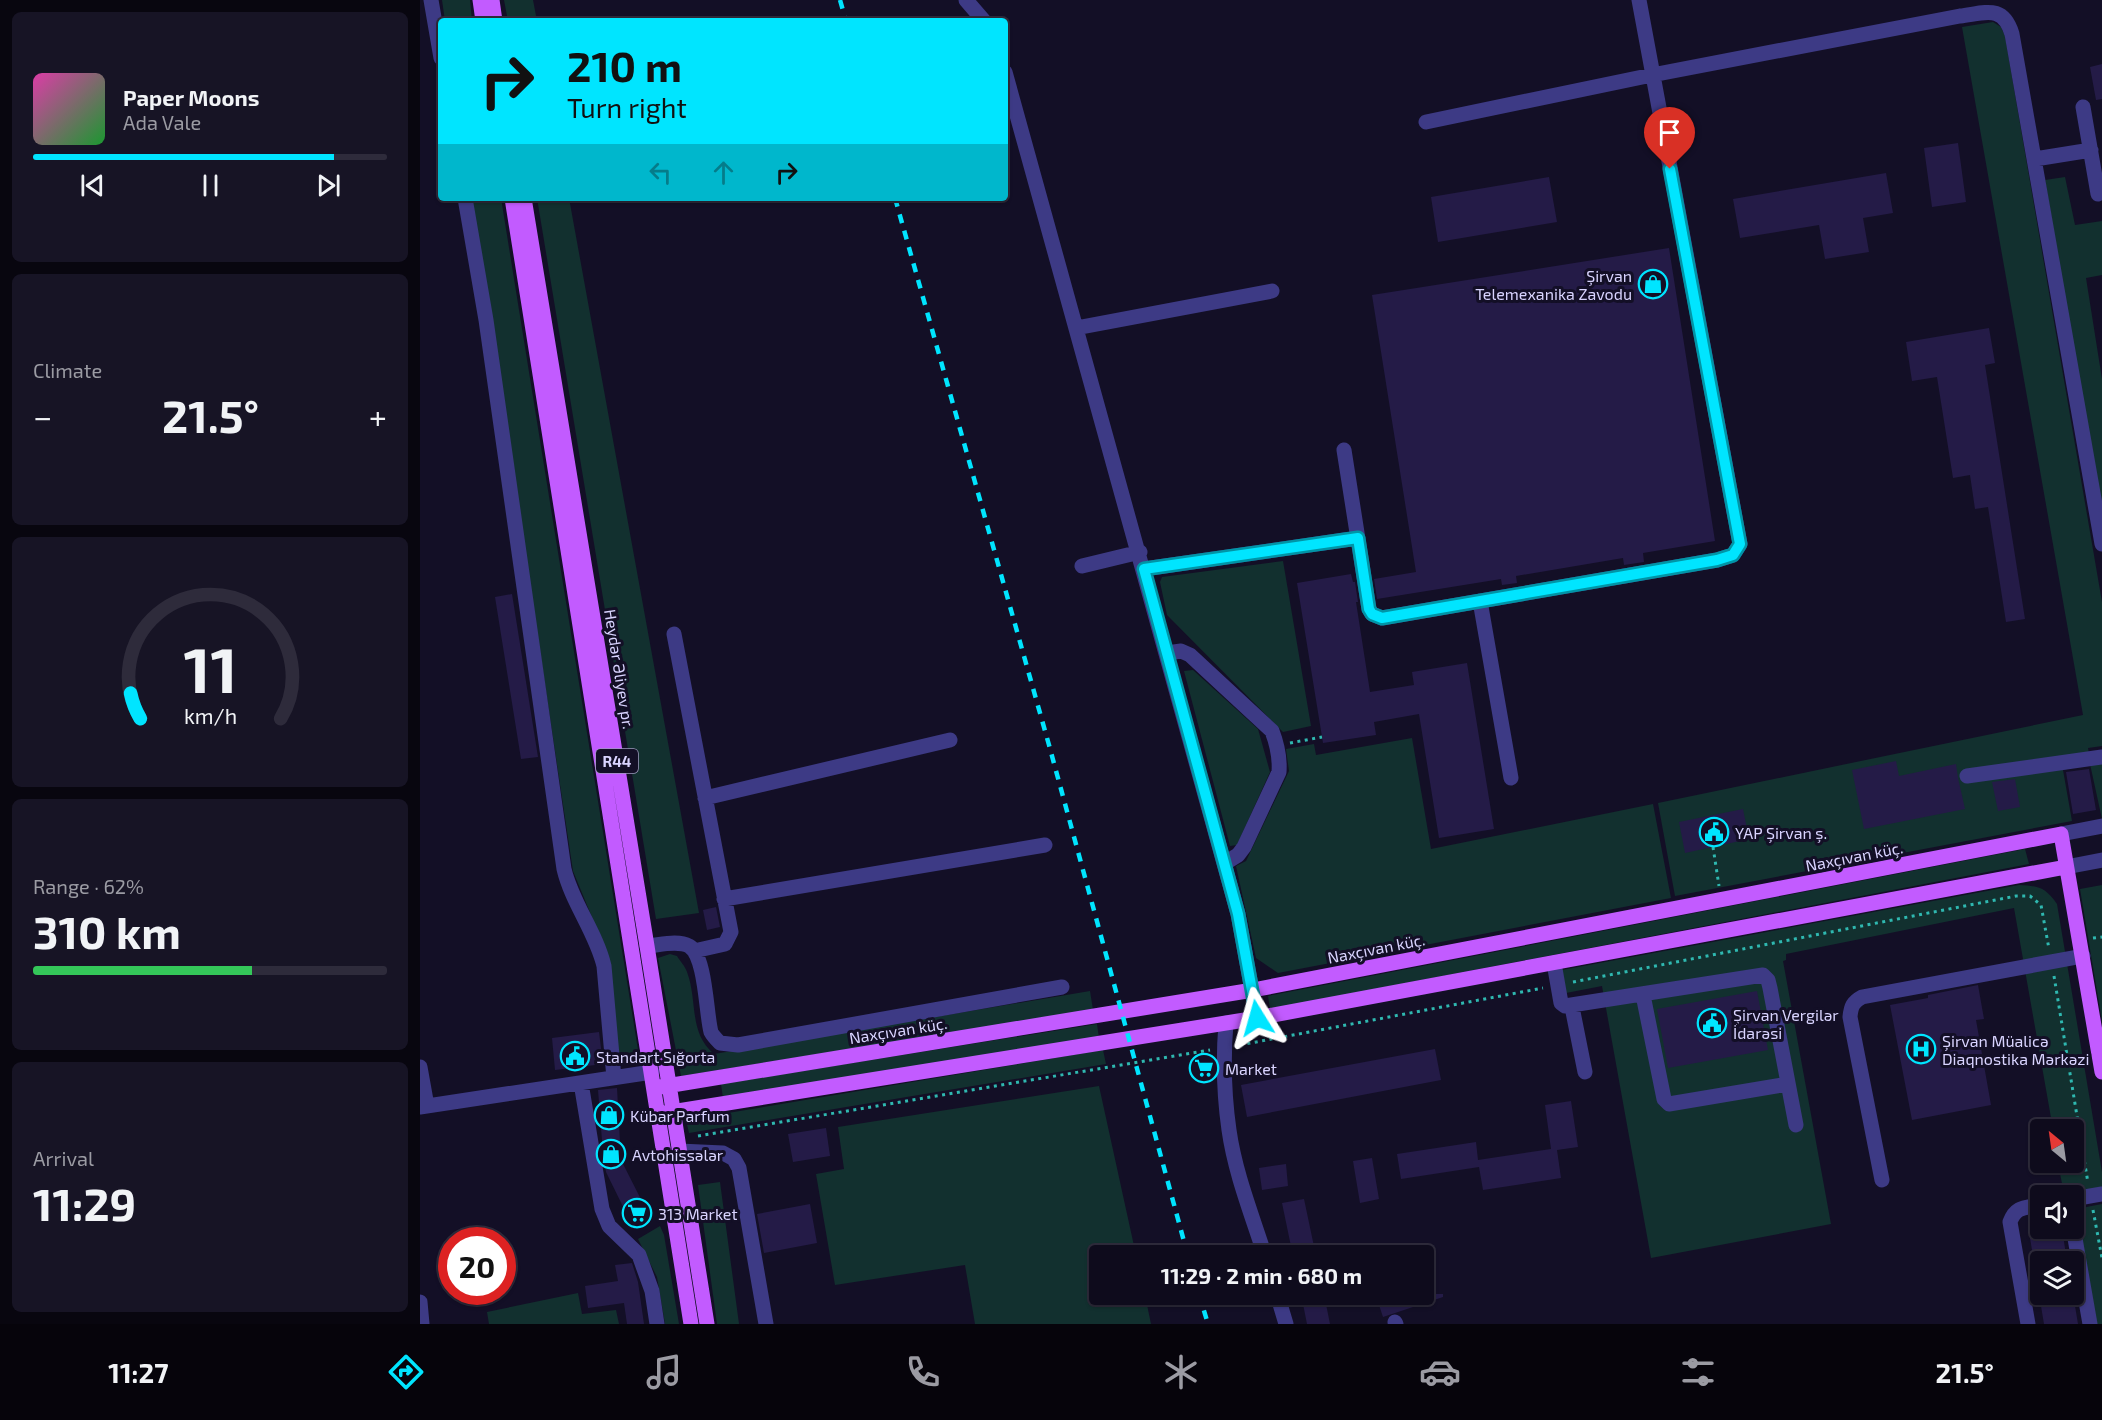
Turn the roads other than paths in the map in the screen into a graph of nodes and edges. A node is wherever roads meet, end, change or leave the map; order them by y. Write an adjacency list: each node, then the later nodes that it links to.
1 (431, 0): 9 (street)
2 (480, 0): 6 (main road)
3 (492, 0): 7 (main road)
4 (966, 0): 8 (street)
5 (1639, 0): 10 (street)
6 (483, 18)
7 (495, 18)
8 (981, 18)
9 (438, 41)
10 (1652, 75): 13 (street); 15 (street); 29 (street)
11 (1008, 83): 21 (street)
12 (2083, 107): 14 (street)
13 (1426, 122)
14 (2091, 150): 15 (street); 16 (street)
15 (2035, 159): 23 (street)
16 (2098, 194)
17 (466, 201): 58 (street)
18 (512, 201): 55 (main road, Heydər Əliyev pr. / R44)
19 (524, 201): 44 (main road, Heydər Əliyev pr. / R44)
20 (1272, 291): 21 (street)
21 (1076, 328): 26 (street)
22 (1344, 450): 24 (street)
23 (2096, 475): 25 (street)
24 (1358, 538): 28 (street); 29 (street)
25 (2102, 544)
26 (1140, 552): 27 (street); 28 (street)
27 (1082, 566)
28 (1144, 569): 31 (street)
29 (1480, 601): 35 (street)
30 (674, 634): 36 (street)
31 (1167, 653): 41 (street); 41 (street)
32 (950, 740): 36 (street)
33 (2102, 757): 34 (street)
34 (1967, 776)
35 (1511, 778)
36 (705, 798): 43 (street)
37 (2102, 826): 38 (street, Naxçıvan küç.)
38 (2061, 834): 42 (main road); 49 (main road, Naxçıvan küç.)
39 (1045, 846): 43 (street)
40 (2102, 860): 42 (street)
41 (1225, 863): 49 (street)
42 (2066, 867): 46 (main road); 47 (main road)
43 (724, 899): 45 (street)
44 (647, 946): 45 (street); 61 (main road, Heydər Əliyev pr. / R44)
45 (694, 951): 48 (street)
46 (2083, 956): 57 (main road); 66 (street)
47 (1554, 963): 51 (street); 52 (main road)
48 (1062, 987)
49 (1253, 990): 52 (street); 61 (main road, Naxçıvan küç.)
50 (1643, 995): 51 (street); 60 (street); 60 (street)
51 (1572, 1007): 56 (street)
52 (1257, 1018): 53 (main road)
53 (1226, 1023): 63 (main road); 69 (street)
54 (420, 1067): 62 (street)
55 (652, 1072): 58 (street); 61 (main road, Heydər Əliyev pr. / R44)
56 (1585, 1072)
57 (2102, 1072)
58 (614, 1078): 59 (street)
59 (581, 1083): 62 (street); 73 (street)
60 (1788, 1084): 64 (street)
61 (662, 1087): 63 (main road, Heydər Əliyev pr. / R44)
62 (423, 1107)
63 (666, 1113): 65 (main road, Heydər Əliyev pr. / R44); 74 (main road, Heydər Əliyev pr. / R44)
64 (1796, 1125)
65 (678, 1145): 75 (main road, Heydər Əliyev pr. / R44); 76 (street)
66 (1882, 1180)
67 (2030, 1207): 78 (street)
68 (2075, 1239): 79 (street)
69 (1262, 1245)
70 (420, 1302): 72 (street)
71 (1280, 1305): 77 (street)
72 (422, 1324)
73 (657, 1324)
74 (691, 1324)
75 (706, 1324)
76 (766, 1324)
77 (1286, 1324)
78 (2028, 1324)
79 (2090, 1324)

